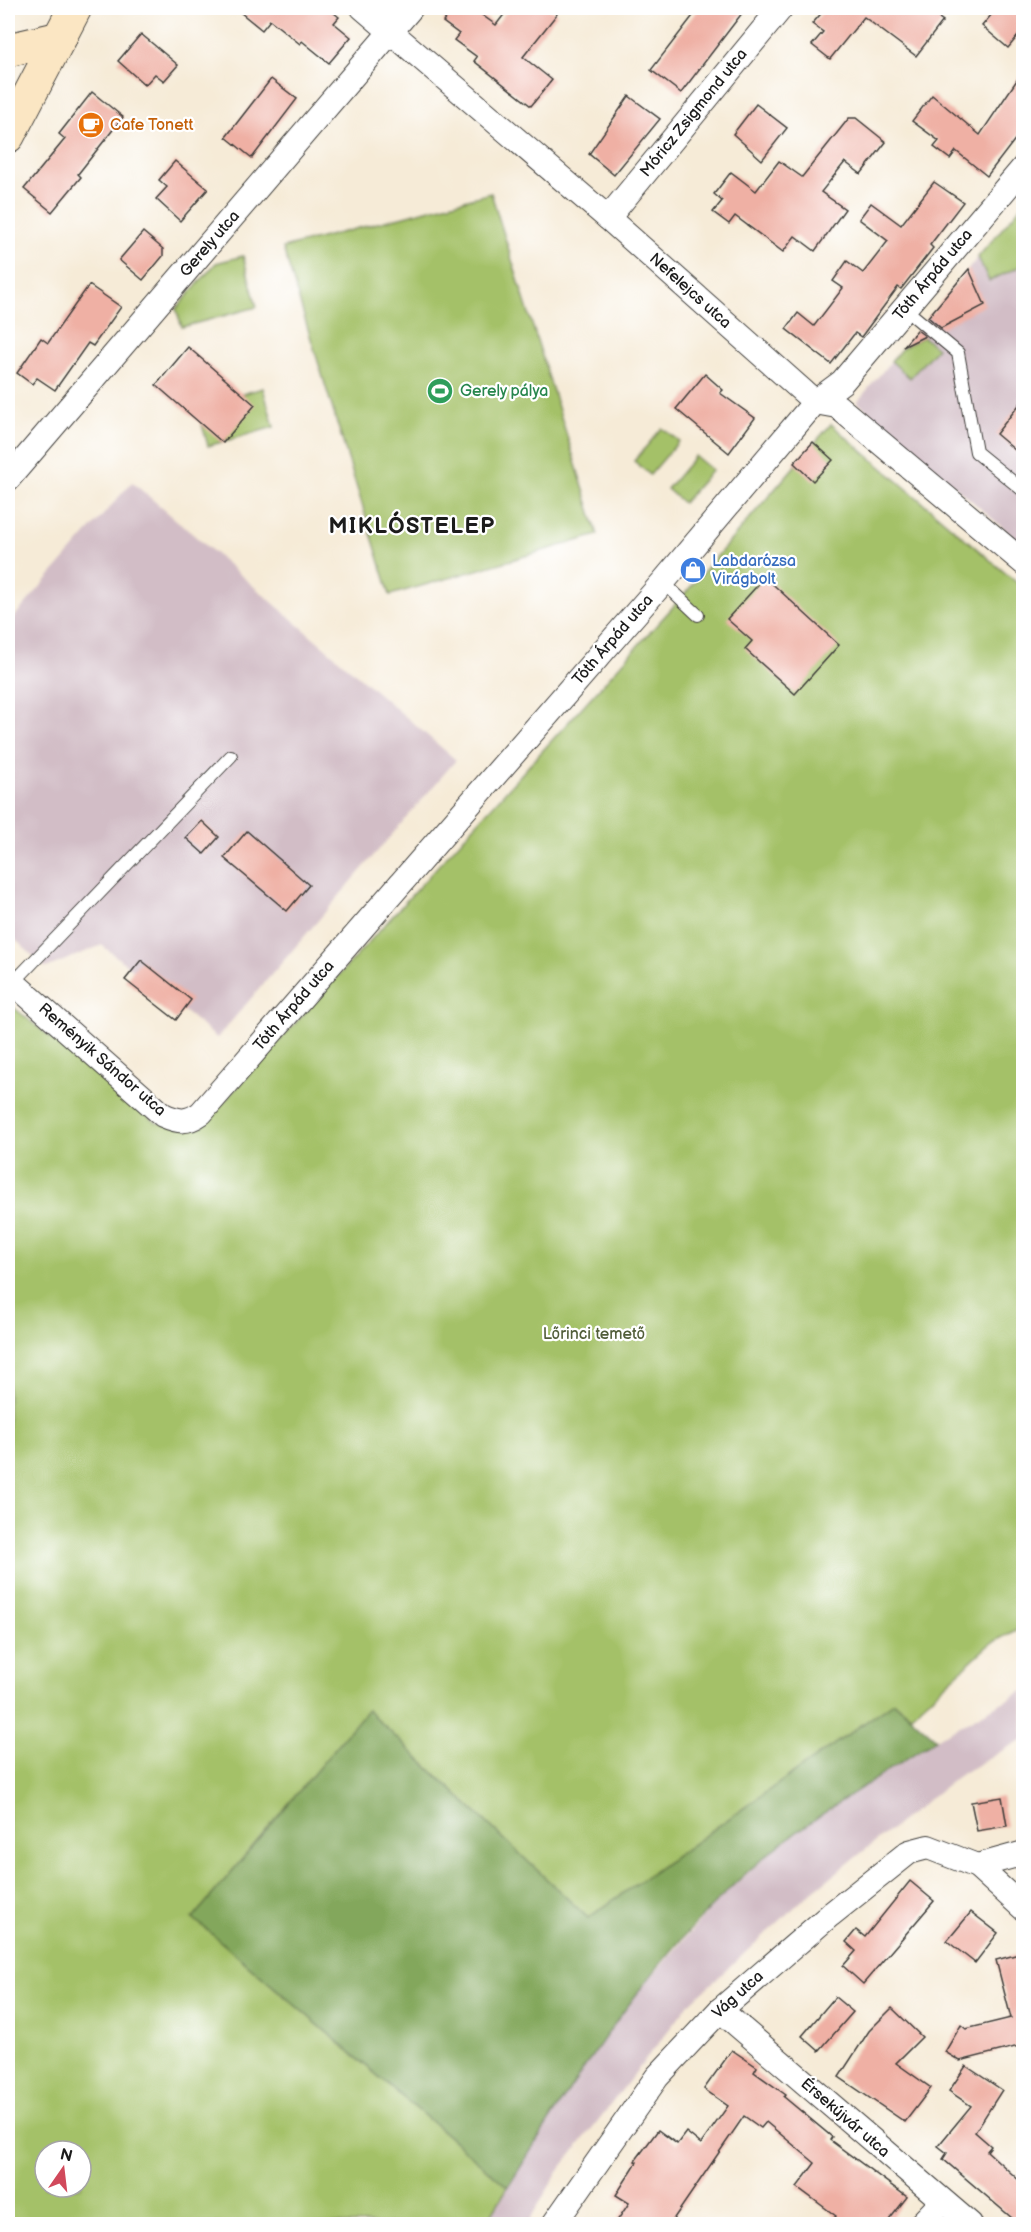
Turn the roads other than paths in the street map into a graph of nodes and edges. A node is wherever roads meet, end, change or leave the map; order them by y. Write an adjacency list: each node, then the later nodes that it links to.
1 (75, 8): 6 (street)
2 (363, 8): 5 (street, Nefelejcs utca)
3 (411, 8): 5 (street, Gerely utca)
4 (781, 8): 11 (street, Móricz Zsigmond utca)
5 (392, 31): 11 (street, Nefelejcs utca); 14 (street, Gerely utca)
6 (60, 38): 7 (street); 8 (street)
7 (8, 50)
8 (16, 94): 9 (street)
9 (8, 136)
10 (1023, 167): 12 (street, Tóth Árpád utca)
11 (608, 219): 13 (street, Nefelejcs utca)
12 (904, 308): 13 (street, Tóth Árpád utca); 15 (lane)
13 (815, 402): 16 (street, Nefelejcs utca); 17 (street, Tóth Árpád utca)
14 (8, 479)
15 (1023, 491)
16 (1023, 563)
17 (663, 582): 18 (lane); 21 (street, Tóth Árpád utca)
18 (698, 615)
19 (231, 756): 20 (lane)
20 (10, 981): 21 (street, Reményik Sándor utca)
21 (201, 1113)
22 (1023, 1853): 23 (street)
23 (977, 1866): 24 (street); 25 (street, Vág utca)
24 (1023, 1909)
25 (720, 2010): 26 (street, Érsekújvár utca); 27 (street, Vág utca)
26 (942, 2202): 28 (street); 29 (street, Érsekújvár utca)
27 (554, 2224)
28 (921, 2224)
29 (970, 2224)

